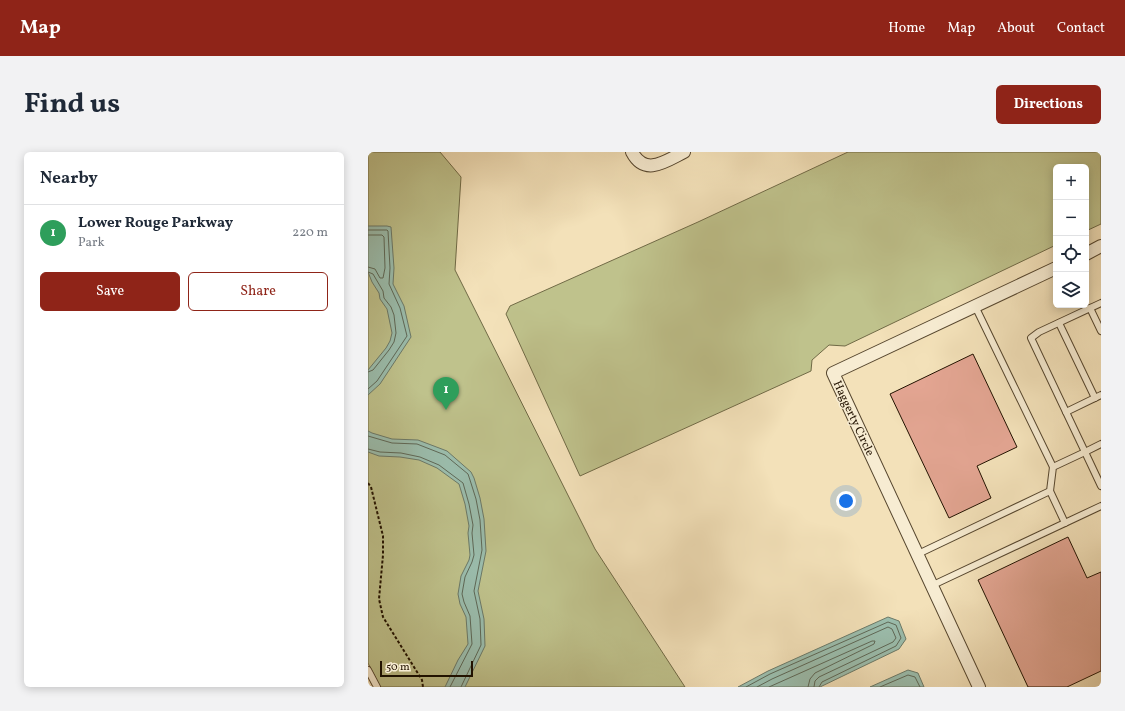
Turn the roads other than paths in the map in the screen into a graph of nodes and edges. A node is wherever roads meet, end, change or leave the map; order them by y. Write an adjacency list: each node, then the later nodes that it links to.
1 (632, 152): 2 (street)
2 (684, 152)
3 (1101, 246): 4 (street)
4 (1089, 252)
5 (1053, 269): 7 (street, Haggerty Circle)
6 (1101, 303): 8 (lane)
7 (975, 306): 15 (lane); 20 (street, Haggerty Circle)
8 (1090, 308): 9 (lane); 10 (lane)
9 (1059, 323): 11 (lane); 12 (lane)
10 (1101, 331)
11 (1098, 396): 12 (lane)
12 (1066, 412): 14 (lane)
13 (1101, 444): 14 (lane)
14 (1085, 452): 15 (lane); 16 (lane)
15 (1053, 468): 17 (lane)
16 (1101, 486)
17 (1050, 491): 19 (lane); 20 (lane)
18 (1101, 506): 19 (lane)
19 (1065, 523): 21 (lane)
20 (918, 554): 21 (street, Haggerty Circle)
21 (932, 586): 24 (street, Haggerty Circle)
22 (368, 670): 23 (lane)
23 (377, 687)
24 (979, 687)

